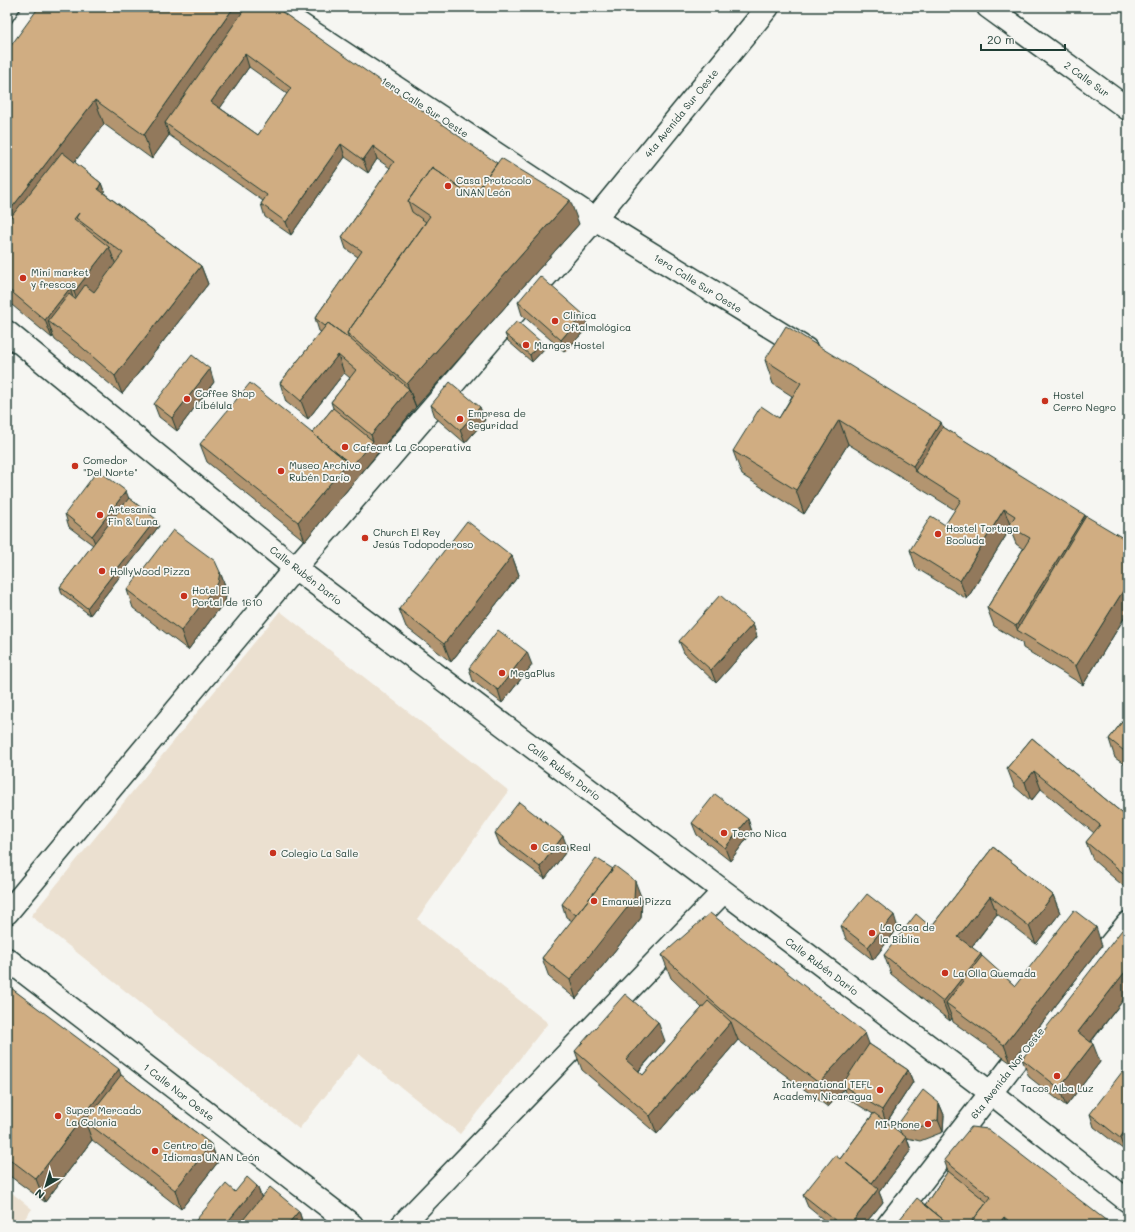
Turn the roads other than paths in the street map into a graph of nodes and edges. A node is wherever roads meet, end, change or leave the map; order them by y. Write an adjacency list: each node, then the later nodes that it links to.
1 (36, 7): 5 (street)
2 (274, 7): 7 (street, 1era Calle Sur Oeste)
3 (768, 7): 7 (street, 4ta Avenida Sur Oeste)
4 (988, 7): 6 (street, 2 Calle Sur)
5 (7, 50)
6 (1128, 109)
7 (595, 219): 9 (street, 1era Calle Sur Oeste); 10 (street, 4ta Avenida Sur Oeste)
8 (7, 332): 10 (street, Calle Rubén Darío)
9 (824, 361)
10 (295, 568): 11 (street, Calle Rubén Darío); 12 (street, 4ta Avenida Sur Oeste)
11 (723, 892): 15 (street, Calle Rubén Darío); 18 (street)
12 (7, 913)
13 (1128, 923): 15 (street, 6ta Avenida Nor Oeste)
14 (7, 959): 17 (street, 1 Calle Nor Oeste)
15 (991, 1093): 16 (street, Calle Rubén Darío); 19 (street, 6ta Avenida Nor Oeste)
16 (1128, 1201)
17 (352, 1225)
18 (402, 1225)
19 (888, 1225)

